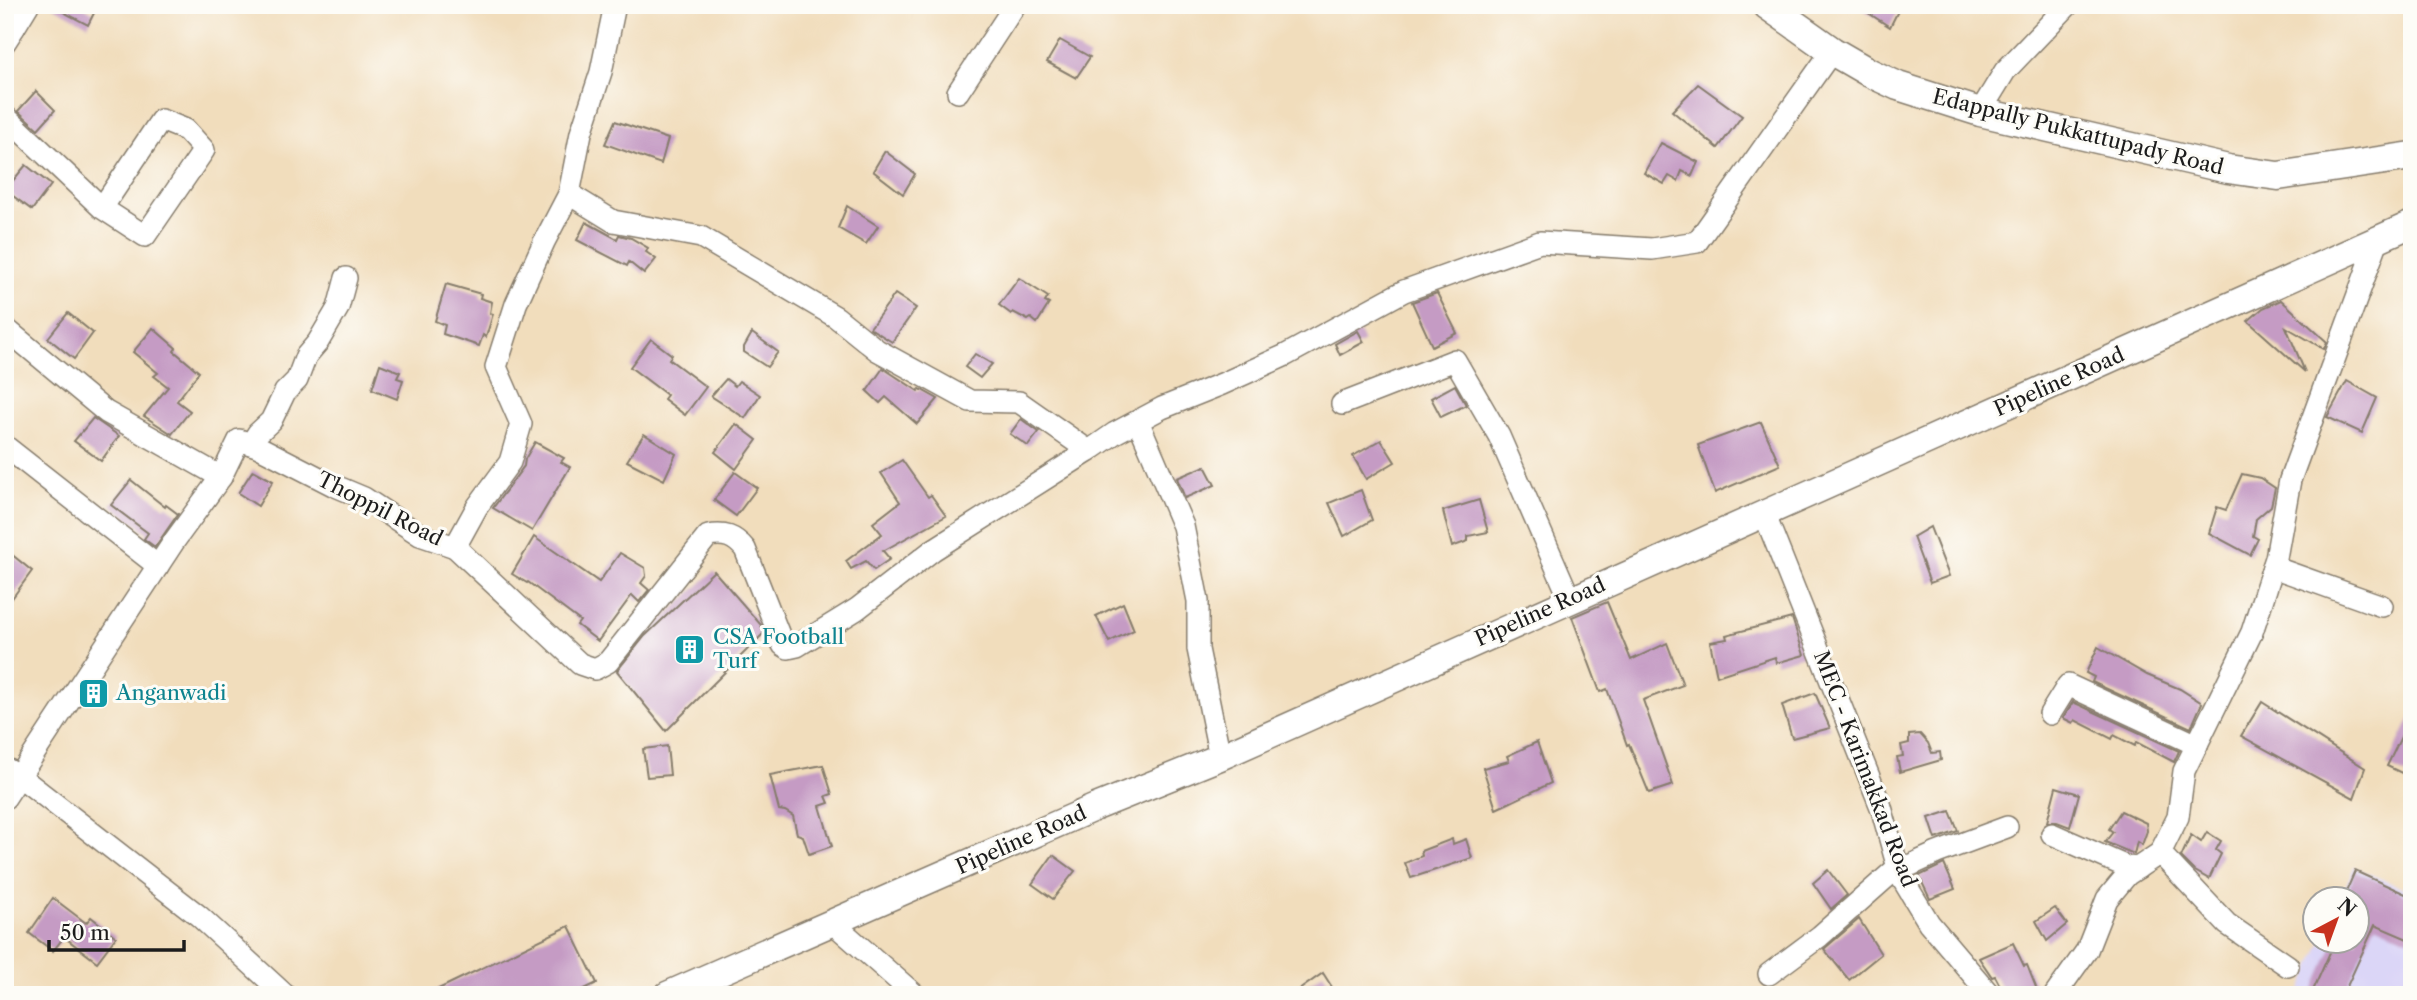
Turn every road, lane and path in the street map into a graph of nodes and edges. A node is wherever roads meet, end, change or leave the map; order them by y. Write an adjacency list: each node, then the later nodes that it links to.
1 (28, 5): 6 (street)
2 (615, 5): 12 (street, Thoppil Road)
3 (1015, 5): 8 (street)
4 (1768, 5): 7 (main road, Edappally Pukkattupady Road)
5 (2068, 5): 9 (street)
6 (8, 30)
7 (1832, 51): 9 (main road, Edappally Pukkattupady Road); 19 (street)
8 (958, 92)
9 (1980, 112): 11 (main road, Edappally Pukkattupady Road)
10 (5, 116): 13 (street)
11 (2412, 156)
12 (569, 194): 22 (street); 25 (street, Thoppil Road)
13 (102, 208): 13 (street)
14 (2412, 224): 15 (street, Pipeline Road)
15 (2378, 240): 24 (street, Pipeline Road); 27 (street)
16 (346, 278): 20 (street)
17 (5, 328): 23 (street)
18 (1342, 404): 28 (street)
19 (1138, 421): 22 (street); 32 (street)
20 (251, 444): 23 (street); 25 (street, Thoppil Road)
21 (5, 446): 26 (street)
22 (1089, 451): 25 (street)
23 (221, 477): 26 (street)
24 (1764, 513): 28 (street, Pipeline Road); 38 (street, MEC - Karimakkad Road)
25 (455, 547)
26 (158, 566): 33 (street)
27 (2273, 567): 29 (street); 31 (street)
28 (1570, 599): 32 (street, Pipeline Road)
29 (2382, 606)
30 (2050, 714): 31 (street)
31 (2197, 745): 37 (street)
32 (1220, 757): 40 (street, Pipeline Road)
33 (12, 772): 34 (street); 43 (street)
34 (5, 798)
35 (2007, 827): 38 (street)
36 (2052, 834): 39 (street)
37 (2160, 853): 39 (street); 41 (street)
38 (1898, 867): 42 (street); 46 (street, MEC - Karimakkad Road)
39 (2138, 868): 47 (street)
40 (833, 923): 44 (street, Pipeline Road); 45 (street)
41 (2288, 966)
42 (1769, 974)
43 (285, 995)
44 (667, 995)
45 (915, 995)
46 (1990, 995)
47 (2055, 995)

